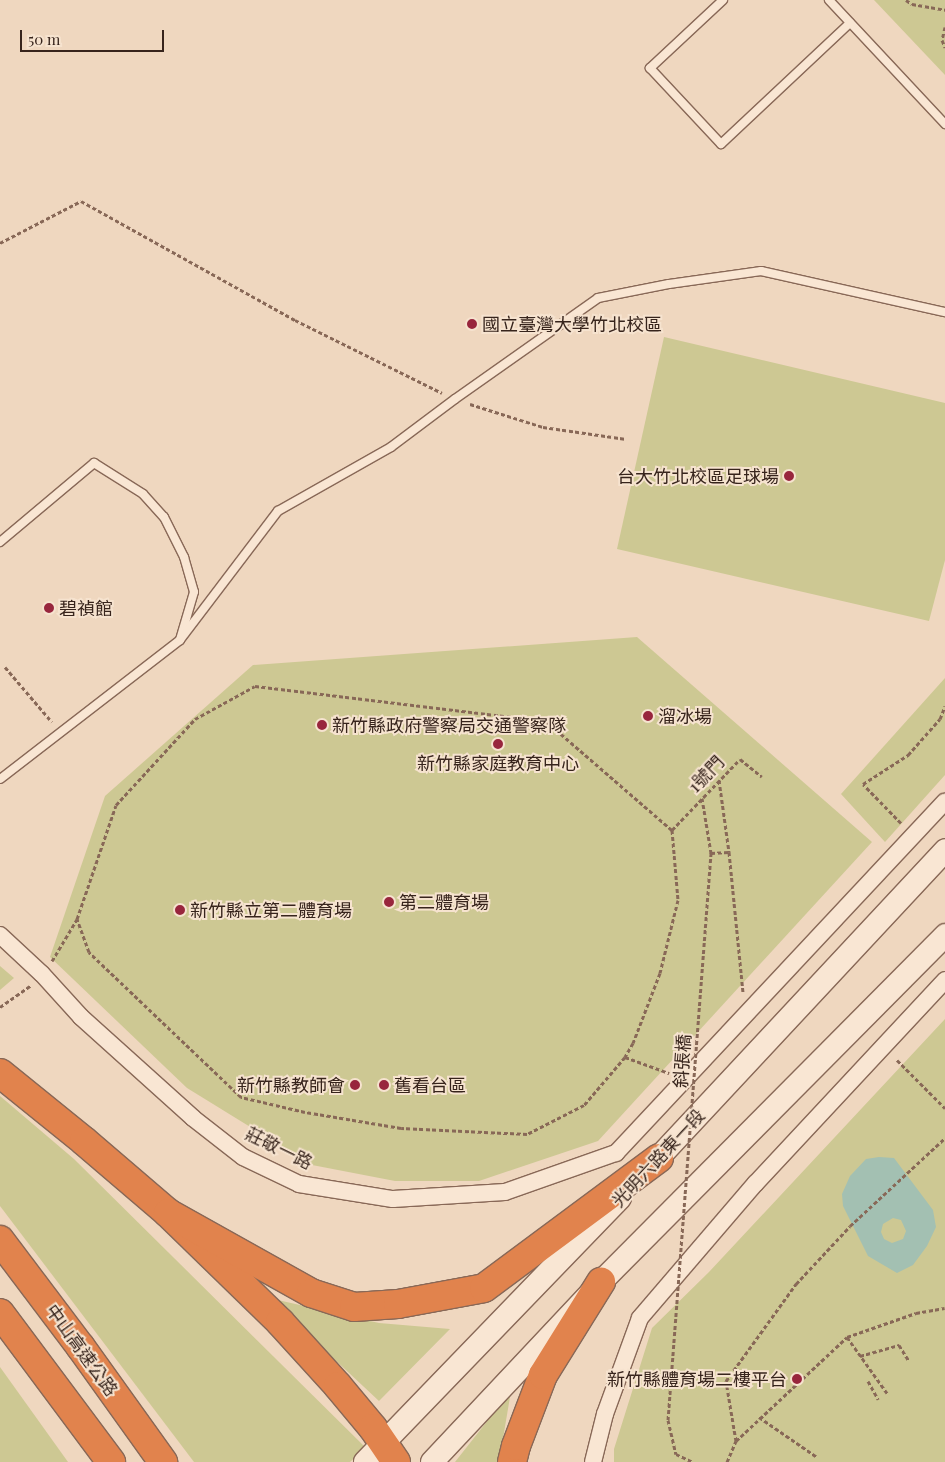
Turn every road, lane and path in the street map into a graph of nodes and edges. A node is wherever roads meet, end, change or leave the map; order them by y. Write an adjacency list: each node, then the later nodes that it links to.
1 (722, 0): 5 (lane)
2 (829, 0): 5 (lane)
3 (906, 0): 4 (path)
4 (945, 10)
5 (850, 23): 8 (lane)
6 (945, 27): 7 (path)
7 (945, 47)
8 (945, 124)
9 (0, 243): 11 (path)
10 (945, 312): 11 (lane)
11 (455, 399): 12 (path); 14 (lane)
12 (626, 439)
13 (0, 542): 14 (lane)
14 (180, 640): 17 (lane)
15 (5, 667): 17 (path)
16 (945, 706): 23 (path)
17 (61, 732): 19 (lane)
18 (762, 778): 20 (path, 1號門)
19 (0, 779)
20 (719, 780): 21 (path, 1號門); 26 (path)
21 (702, 798): 24 (path, 1號門); 27 (path, 斜張橋)
22 (945, 802): 44 (street, 光明六路東一段)
23 (901, 824)
24 (672, 830): 28 (path); 38 (path)
25 (945, 850): 45 (main road, 光明六路東一段)
26 (729, 852): 27 (path); 36 (path)
27 (712, 853): 66 (path, 斜張橋, bridge)
28 (77, 920): 33 (path); 38 (path)
29 (0, 935): 44 (street, 莊敬一路)
30 (945, 935): 32 (main road)
31 (945, 952): 32 (street)
32 (920, 962): 48 (main road)
33 (50, 963)
34 (945, 980): 65 (street)
35 (34, 983): 37 (path)
36 (743, 999)
37 (0, 1007)
38 (625, 1057): 41 (path)
39 (897, 1060): 42 (path)
40 (0, 1073): 46 (highway)
41 (675, 1076)
42 (945, 1108)
43 (945, 1138): 58 (path)
44 (616, 1153)
45 (659, 1158): 46 (highway); 59 (main road, 光明六路東一段)
46 (168, 1213): 59 (highway)
47 (0, 1240): 62 (highway, 中山高速公路)
48 (601, 1282): 63 (main road); 64 (highway)
49 (945, 1308): 51 (path)
50 (0, 1313): 61 (highway)
51 (847, 1337): 52 (path); 57 (path)
52 (860, 1356): 53 (path); 55 (path)
53 (909, 1361)
54 (868, 1380): 56 (path)
55 (887, 1393)
56 (878, 1398)
57 (759, 1418): 58 (path); 60 (path)
58 (736, 1441): 67 (path)
59 (381, 1456)
60 (817, 1457)
61 (111, 1462)
62 (162, 1462)
63 (432, 1462)
64 (512, 1462)
65 (592, 1462)
66 (693, 1462)
67 (727, 1462)

